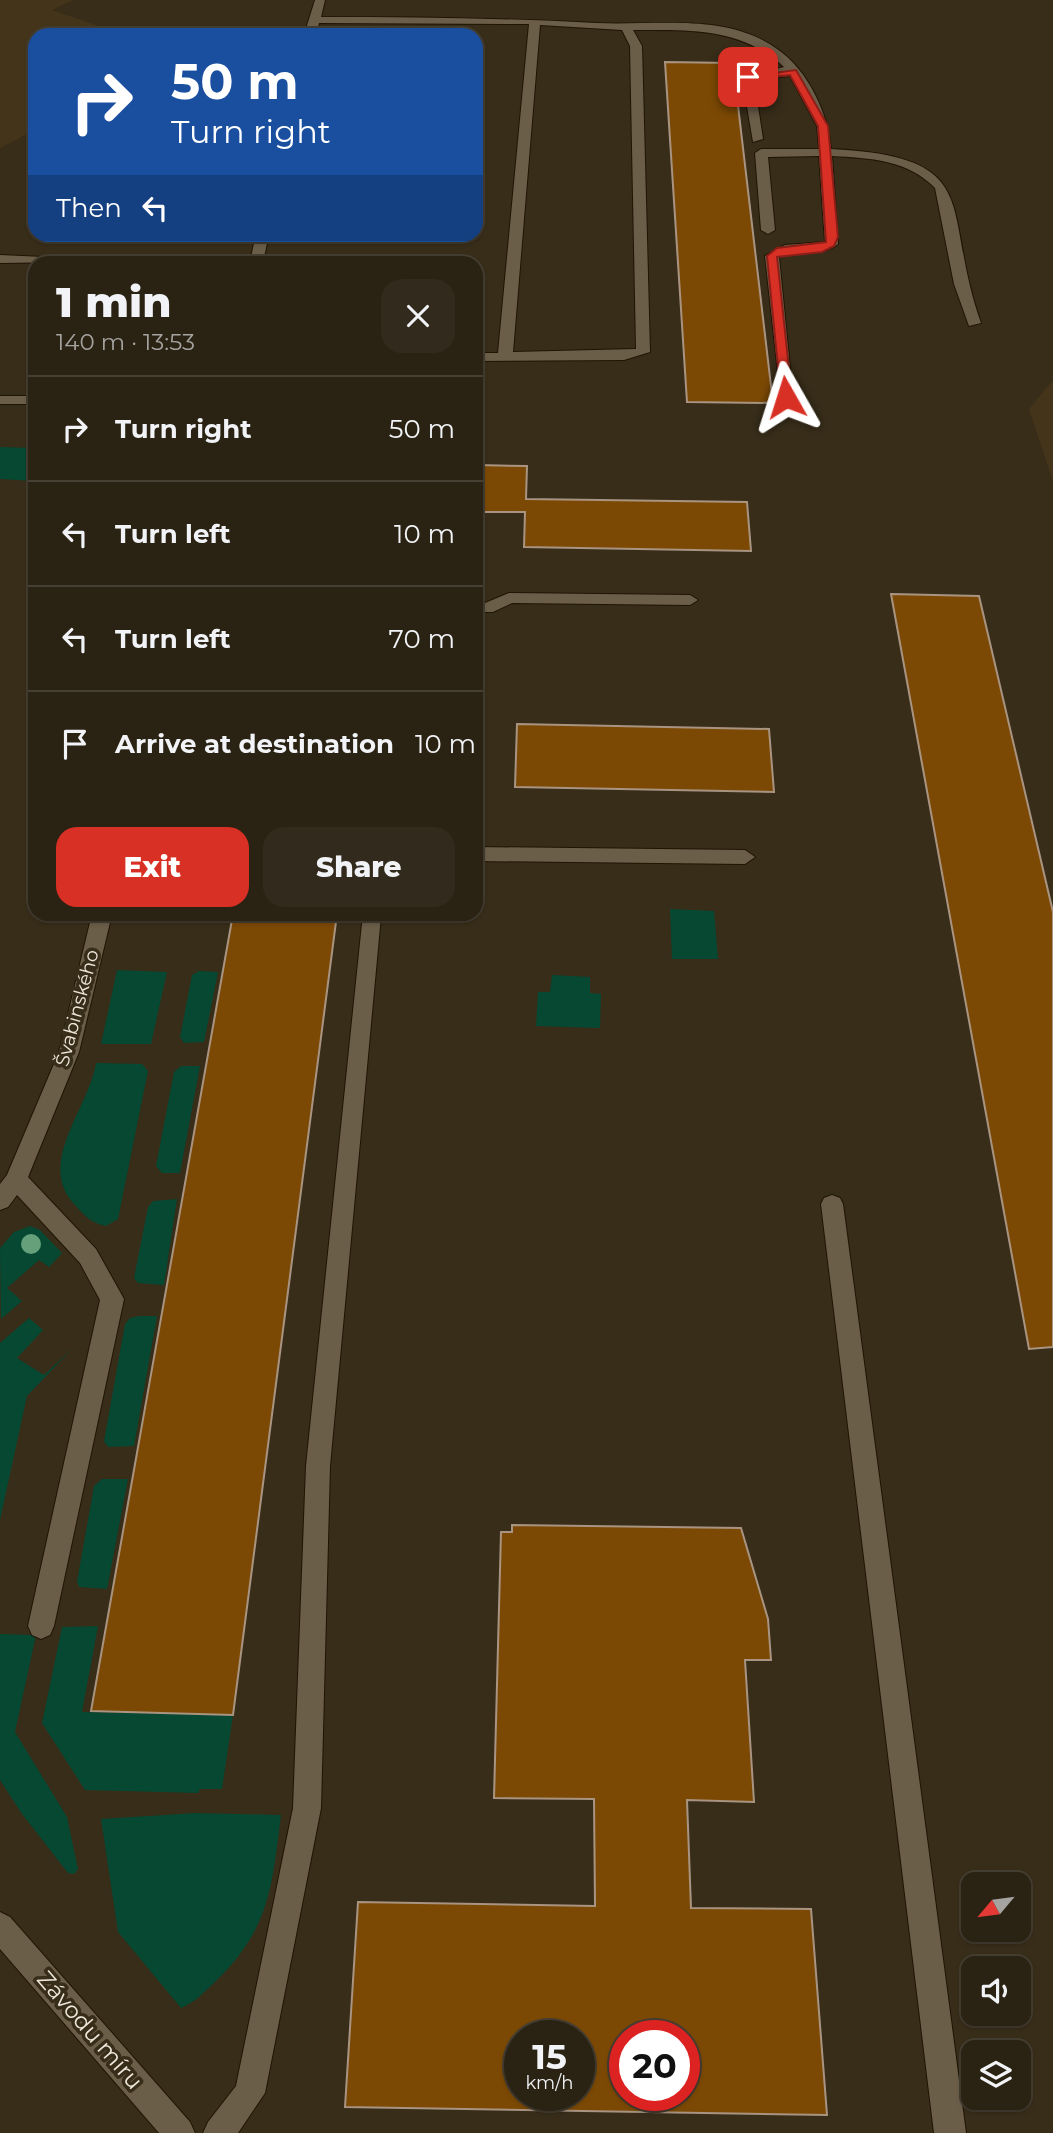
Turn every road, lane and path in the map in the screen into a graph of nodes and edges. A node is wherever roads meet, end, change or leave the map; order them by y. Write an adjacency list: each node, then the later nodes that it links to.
1 (320, 0): 2 (street)
2 (314, 20): 3 (street); 5 (street)
3 (535, 21): 4 (street); 14 (street)
4 (626, 26): 6 (street); 14 (street)
5 (312, 28)
6 (793, 72): 7 (street); 8 (street)
7 (757, 139)
8 (826, 153): 9 (street); 12 (street); 15 (street)
9 (768, 229)
10 (0, 259): 11 (street)
11 (28, 260)
12 (974, 323)
13 (483, 357): 14 (street)
14 (505, 357)
15 (786, 397)
16 (0, 400): 17 (street)
17 (28, 400)
18 (690, 600): 19 (street)
19 (483, 608)
20 (483, 854): 21 (street)
21 (745, 857)
22 (100, 921): 24 (street, Švabinského)
23 (372, 921): 30 (street)
24 (8, 1184): 25 (street, Švabinského); 27 (street)
25 (0, 1201)
26 (832, 1204): 31 (street)
27 (41, 1626)
28 (0, 1927): 29 (street, Závodu míru)
29 (179, 2133)
30 (219, 2133)
31 (950, 2133)

